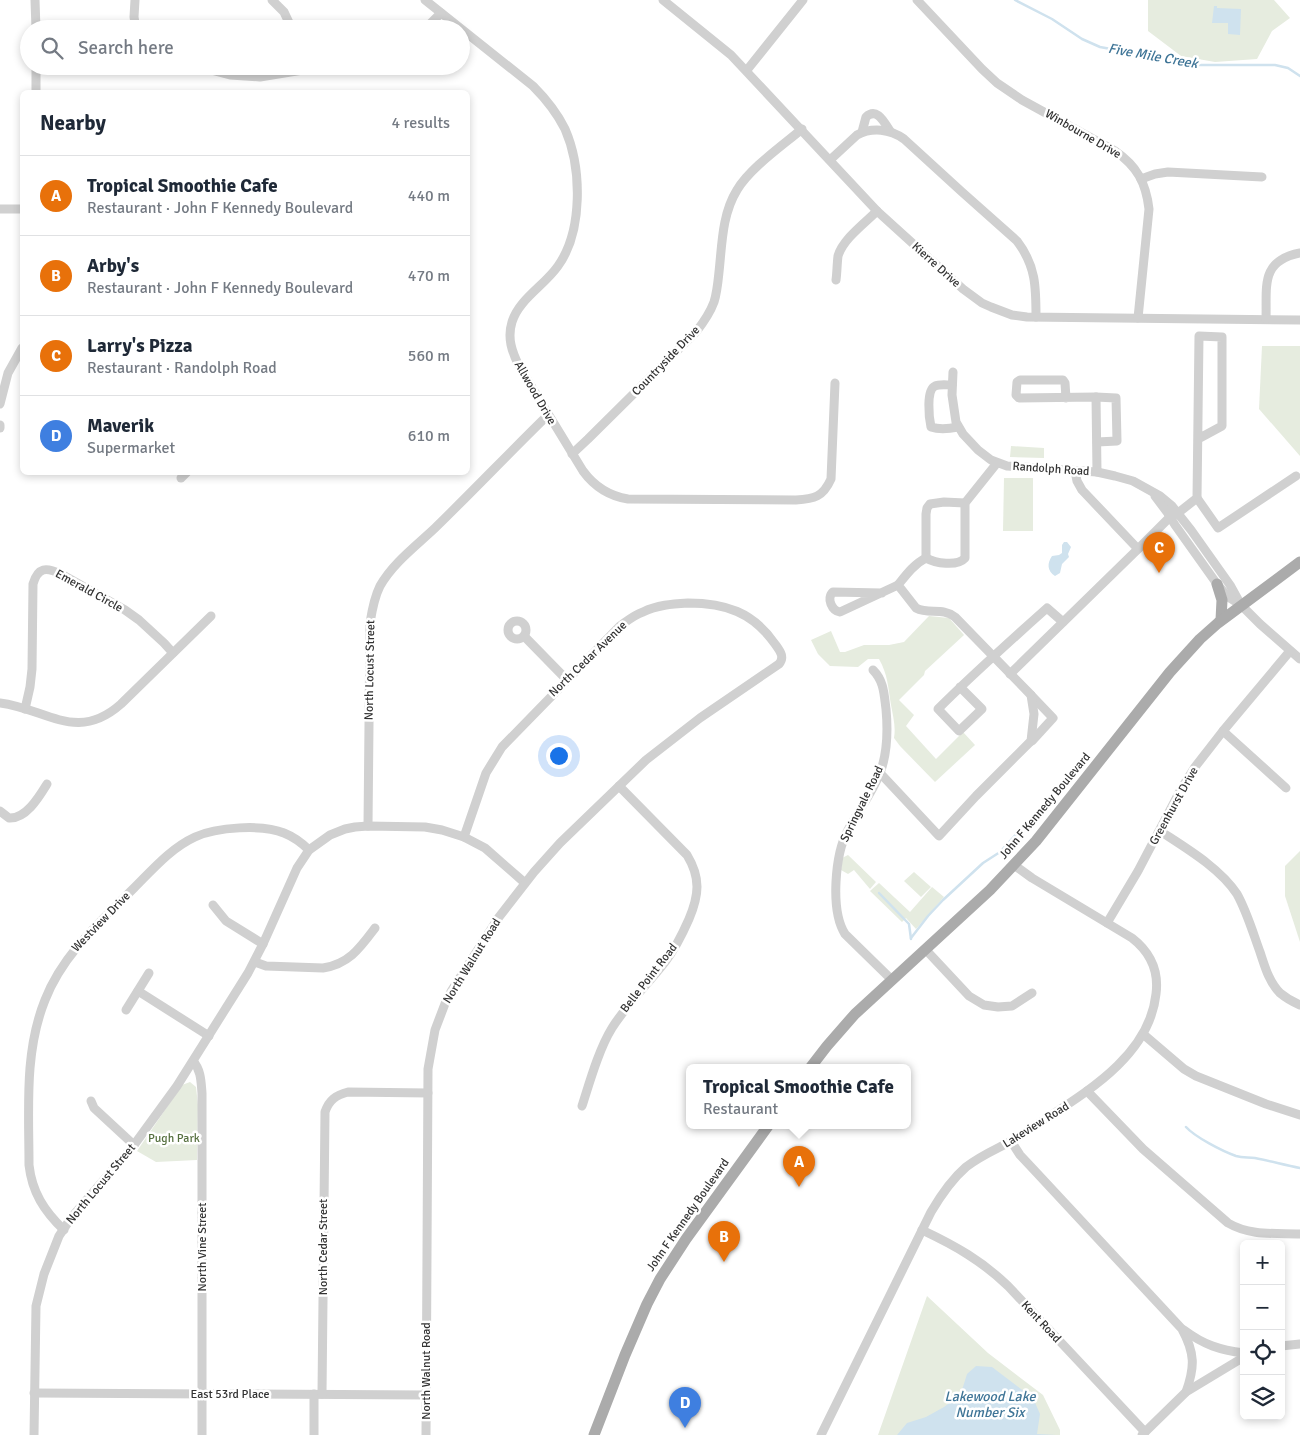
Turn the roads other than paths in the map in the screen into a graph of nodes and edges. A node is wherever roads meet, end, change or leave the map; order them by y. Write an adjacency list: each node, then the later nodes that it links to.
1 (35, 0): 9 (street)
2 (135, 0): 10 (street)
3 (272, 0): 11 (street)
4 (425, 0): 8 (street, Allwood Drive)
5 (803, 0): 15 (street)
6 (918, 0): 25 (street, Winbourne Drive)
7 (666, 1): 15 (street, Kierre Drive)
8 (442, 13): 12 (street); 13 (street, Allwood Drive)
9 (36, 20)
10 (136, 20)
11 (288, 20)
12 (435, 20)
13 (451, 20)
14 (470, 35): 42 (street, Allwood Drive)
15 (747, 70): 20 (street, Kierre Drive)
16 (36, 75): 19 (street)
17 (230, 75): 18 (street)
18 (270, 75)
19 (36, 90)
20 (802, 129): 23 (street, Kierre Drive); 46 (street, Countryside Drive)
21 (890, 131): 22 (street); 22 (street); 31 (street)
22 (862, 132): 23 (street)
23 (830, 160): 28 (street, Kierre Drive)
24 (1262, 177): 25 (street)
25 (1141, 179): 32 (street, Winbourne Drive)
26 (0, 209): 27 (street)
27 (20, 209)
28 (877, 211): 30 (street); 31 (street, Kierre Drive)
29 (1300, 253): 33 (street)
30 (836, 280)
31 (1036, 317): 32 (street, Kierre Drive)
32 (1138, 318): 33 (street, Kierre Drive)
33 (1266, 319): 34 (street, Kierre Drive)
34 (1300, 320)
35 (20, 354): 41 (street)
36 (953, 372): 38 (street, Randolph Road)
37 (835, 384): 46 (street, Allwood Drive)
38 (952, 385): 43 (street, Randolph Road); 43 (street)
39 (1096, 397): 40 (street); 45 (street); 45 (street)
40 (1066, 398): 40 (street)
41 (0, 404)
42 (548, 415): 46 (street, Allwood Drive); 84 (street, North Locust Street)
43 (958, 426): 47 (street, Randolph Road)
44 (1198, 439): 44 (street); 51 (street)
45 (1097, 442): 49 (street)
46 (572, 454)
47 (997, 463): 48 (street, Randolph Road); 52 (street)
48 (1074, 471): 49 (street, Randolph Road); 54 (street)
49 (1097, 472): 53 (street, Randolph Road)
50 (1296, 476): 51 (street)
51 (1197, 498): 53 (street)
52 (965, 503): 55 (street); 55 (street)
53 (1174, 515): 54 (street); 57 (street, Randolph Road); 60 (street, Randolph Road)
54 (1138, 548): 63 (street)
55 (926, 558): 58 (street)
56 (1300, 562): 60 (main road, John F Kennedy Boulevard)
57 (1217, 584): 60 (street, Randolph Road); 62 (main road)
58 (898, 585): 59 (street); 68 (street)
59 (882, 592): 59 (street)
60 (1241, 606): 62 (main road, John F Kennedy Boulevard); 66 (street, Randolph Road)
61 (211, 616): 67 (street)
62 (1221, 620): 88 (main road, John F Kennedy Boulevard)
63 (1063, 622): 68 (street); 71 (street)
64 (524, 636): 72 (street)
65 (776, 644): 72 (street, North Cedar Avenue); 81 (street, North Walnut Road)
66 (1290, 651): 69 (street, Randolph Road); 77 (street, Greenhurst Drive)
67 (173, 653): 76 (street); 76 (street, Emerald Circle)
68 (993, 656): 71 (street); 73 (street)
69 (1300, 659)
70 (873, 670): 79 (street, Springvale Road)
71 (1010, 674): 74 (street)
72 (567, 680): 86 (street, North Cedar Avenue)
73 (960, 687): 73 (street)
74 (1030, 694): 78 (street); 78 (street)
75 (0, 703): 76 (street)
76 (25, 709)
77 (1223, 731): 82 (street); 85 (street, Greenhurst Drive)
78 (1031, 741): 79 (street)
79 (880, 773): 97 (street, Springvale Road)
80 (47, 784): 83 (street)
81 (619, 786): 89 (street, North Walnut Road); 109 (street, Belle Point Road)
82 (1286, 788)
83 (0, 811)
84 (368, 826): 86 (street); 87 (street)
85 (1160, 831): 91 (street, Greenhurst Drive); 100 (street)
86 (464, 837): 89 (street)
87 (309, 850): 93 (street); 114 (street, Westview Drive)
88 (1014, 865): 91 (street, Lakeview Road); 94 (main road, John F Kennedy Boulevard)
89 (526, 883): 107 (street, North Walnut Road)
90 (214, 905): 93 (street)
91 (1107, 923): 102 (street, Lakeview Road)
92 (375, 928): 95 (street)
93 (263, 944): 95 (street, North Locust Street)
94 (926, 950): 97 (main road, John F Kennedy Boulevard); 99 (street)
95 (255, 962): 103 (street, North Locust Street)
96 (149, 973): 98 (street)
97 (892, 980): 105 (main road, John F Kennedy Boulevard)
98 (138, 991): 101 (street); 103 (street)
99 (1032, 993)
100 (1300, 1004)
101 (126, 1010)
102 (1143, 1034): 106 (street, Lakeview Road); 110 (street)
103 (209, 1036): 104 (street, North Locust Street)
104 (193, 1062): 113 (street, North Locust Street); 124 (street, North Vine Street)
105 (813, 1064)
106 (1087, 1091): 112 (street, Lakeview Road); 116 (street)
107 (428, 1093): 125 (street, North Cedar Street); 126 (street, North Walnut Road)
108 (91, 1101): 113 (street)
109 (582, 1106)
110 (1300, 1115)
111 (766, 1129): 132 (main road, John F Kennedy Boulevard)
112 (1011, 1141): 115 (street, Lakeview Road); 117 (street)
113 (134, 1145): 114 (street, North Locust Street)
114 (64, 1230): 123 (street, North Locust Street)
115 (922, 1230): 127 (street, Kent Road); 133 (street, Lakeview Road)
116 (1300, 1234)
117 (1182, 1328): 120 (street); 122 (street)
118 (1300, 1344): 119 (street)
119 (1285, 1346)
120 (1240, 1353)
121 (1240, 1360): 122 (street)
122 (1186, 1392): 127 (street)
123 (34, 1393): 124 (street, East 53rd Place); 128 (street, North Locust Street)
124 (202, 1394): 125 (street, East 53rd Place); 129 (street, North Vine Street)
125 (318, 1394): 126 (street, East 53rd Place); 130 (street, North Cedar Street)
126 (426, 1395): 131 (street, North Walnut Road)
127 (1144, 1434)
128 (34, 1435)
129 (202, 1435)
130 (314, 1435)
131 (426, 1435)
132 (594, 1435)
133 (821, 1435)

